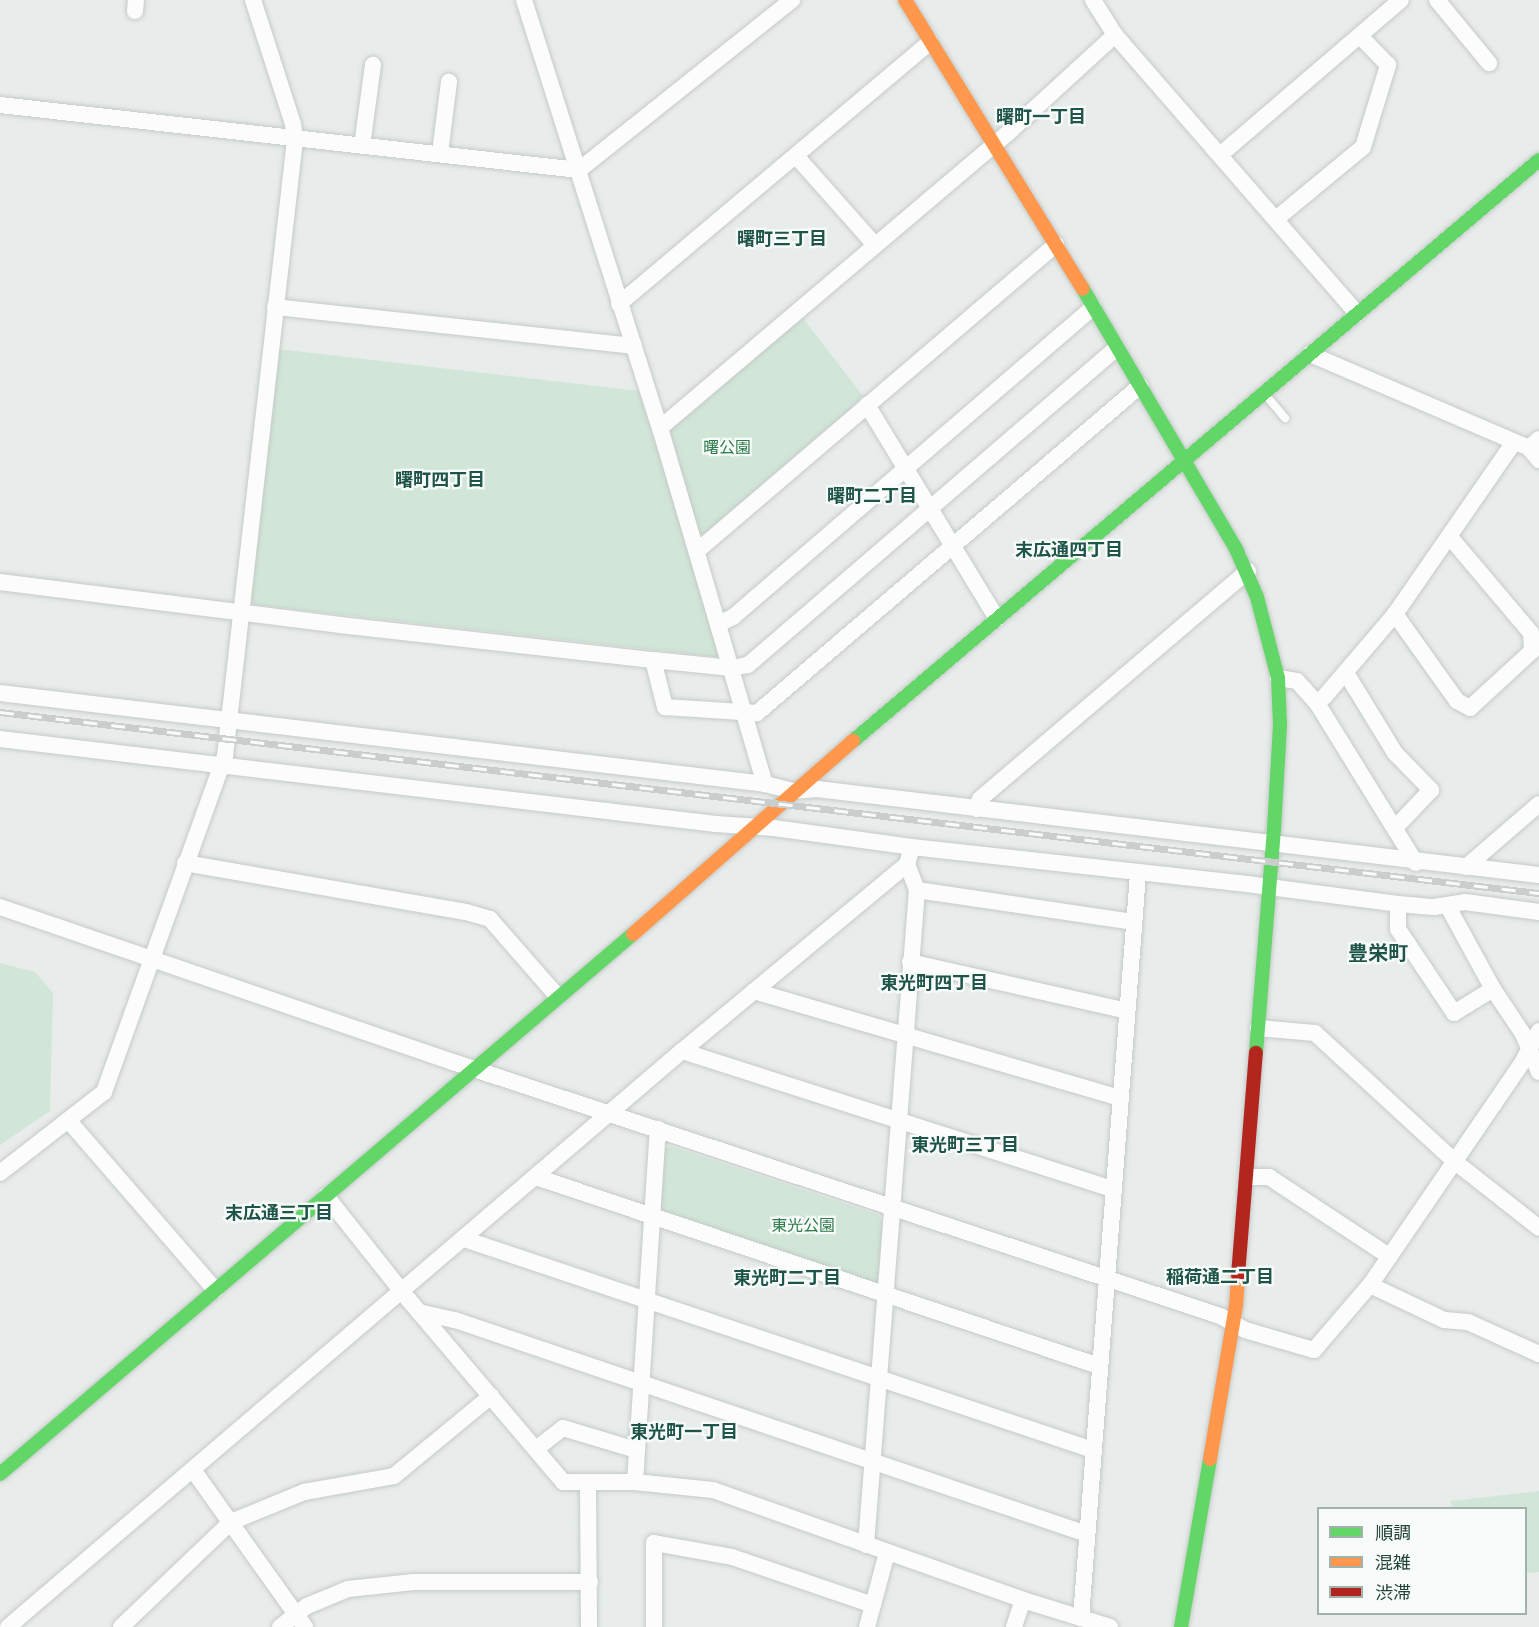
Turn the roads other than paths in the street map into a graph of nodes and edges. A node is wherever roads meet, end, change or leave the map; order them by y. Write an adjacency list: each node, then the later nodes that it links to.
1 (253, 0): 15 (street)
2 (524, 0): 22 (street)
3 (905, 0): 10 (street)
4 (1093, 0): 8 (street)
5 (1401, 0): 9 (street)
6 (1437, 0): 11 (street)
7 (782, 3): 22 (street)
8 (1115, 35): 16 (street); 19 (street)
9 (1360, 36): 19 (street); 23 (street)
10 (930, 42): 16 (street); 20 (street)
11 (1489, 63)
12 (373, 65): 17 (street)
13 (449, 82): 18 (street)
14 (0, 105): 15 (street)
15 (295, 140): 17 (street); 27 (street)
16 (993, 144): 24 (street); 25 (street)
17 (362, 146): 18 (street)
18 (440, 153): 22 (street)
19 (1221, 155): 23 (street)
20 (796, 156): 25 (street); 26 (street)
21 (1539, 160): 29 (street)
22 (579, 170): 26 (street)
23 (1276, 219): 29 (street)
24 (1056, 244): 28 (street); 35 (street)
25 (875, 245): 37 (street)
26 (619, 304): 30 (street)
27 (275, 307): 30 (street); 47 (street)
28 (1093, 307): 31 (street); 40 (street)
29 (1357, 313): 32 (street)
30 (634, 346): 37 (street)
31 (1117, 348): 33 (street); 41 (street)
32 (1310, 354): 34 (street); 38 (street)
33 (1140, 386): 39 (street); 43 (street)
34 (1263, 393): 36 (lane); 39 (street)
35 (867, 405): 40 (street); 44 (street)
36 (1285, 418)
37 (660, 428): 44 (street)
38 (1530, 447): 42 (street)
39 (1184, 460): 45 (street); 49 (street)
40 (905, 470): 41 (street); 50 (street)
41 (930, 509): 43 (street); 52 (street)
42 (1449, 536): 48 (street); 48 (street)
43 (953, 546): 49 (street); 57 (street)
44 (697, 551): 50 (street)
45 (1248, 571): 54 (street); 64 (street)
46 (0, 582): 47 (street)
47 (240, 612): 51 (street); 58 (street)
48 (1395, 614): 53 (street)
49 (996, 619): 62 (street)
50 (719, 624): 52 (street)
51 (653, 660): 52 (street); 57 (street)
52 (732, 668): 57 (street)
53 (1346, 673): 56 (street); 66 (street)
54 (1278, 678): 56 (street); 67 (street)
55 (0, 693): 58 (street)
56 (1317, 703): 66 (street)
57 (745, 714): 61 (street)
58 (228, 720): 60 (street); 61 (street)
59 (0, 739): 60 (street)
60 (221, 765): 65 (street); 69 (street)
61 (765, 783): 62 (street)
62 (794, 791): 64 (street); 65 (street)
63 (1539, 804): 72 (street)
64 (977, 809): 67 (street)
65 (756, 827): 68 (street); 86 (street)
66 (1395, 828): 70 (street)
67 (1272, 844): 70 (street); 75 (street)
68 (912, 847): 71 (street); 73 (street)
69 (185, 863): 82 (street); 86 (street)
70 (1416, 863): 72 (street)
71 (907, 864): 76 (street); 85 (street)
72 (1466, 867): 74 (street)
73 (1138, 873): 75 (street); 81 (street)
74 (1539, 875)
75 (1269, 887): 77 (street); 88 (street)
76 (917, 890): 81 (street); 83 (street)
77 (1398, 904): 78 (street); 84 (street)
78 (1447, 905): 80 (street); 84 (street)
79 (0, 907): 82 (street)
80 (1539, 912)
81 (1133, 922): 87 (street)
82 (152, 960): 93 (street); 97 (street)
83 (910, 962): 87 (street); 90 (street)
84 (1493, 989): 91 (street)
85 (754, 992): 90 (street); 92 (street)
86 (558, 997): 93 (street)
87 (1127, 1011): 95 (street)
88 (1258, 1028): 100 (street); 102 (street)
89 (1539, 1031): 91 (street)
90 (905, 1037): 95 (street); 98 (street)
91 (1528, 1050): 94 (street); 100 (street)
92 (682, 1052): 96 (street); 98 (street)
93 (473, 1068): 96 (street); 105 (street)
94 (1539, 1072)
95 (1119, 1098): 104 (street)
96 (611, 1113): 99 (street); 103 (street)
97 (68, 1120): 101 (street); 114 (street)
98 (898, 1122): 104 (street); 106 (street)
99 (658, 1129): 106 (street); 107 (street)
100 (1454, 1161): 108 (street); 110 (street)
101 (0, 1173)
102 (1247, 1176): 110 (street); 118 (street)
103 (536, 1177): 107 (street); 109 (street)
104 (1113, 1188): 111 (street)
105 (326, 1196): 113 (street); 114 (street)
106 (891, 1209): 111 (street); 115 (street)
107 (652, 1217): 115 (street); 116 (street)
108 (1539, 1228)
109 (464, 1239): 113 (street); 116 (street)
110 (1389, 1256): 112 (street)
111 (1106, 1278): 118 (street); 120 (street)
112 (1370, 1285): 118 (street); 119 (street)
113 (403, 1289): 117 (street); 128 (street)
114 (215, 1290): 129 (street)
115 (884, 1294): 120 (street); 121 (street)
116 (646, 1300): 121 (street); 122 (street)
117 (419, 1312): 122 (street); 123 (street)
118 (1234, 1324): 149 (street)
119 (1539, 1354)
120 (1100, 1366): 126 (street)
121 (879, 1378): 126 (street); 127 (street)
122 (641, 1384): 125 (street); 127 (street)
123 (491, 1396): 124 (street); 132 (street)
124 (536, 1449): 125 (street); 131 (street)
125 (636, 1450): 130 (street)
126 (1093, 1450): 133 (street)
127 (872, 1463): 133 (street); 134 (street)
128 (193, 1470): 132 (street); 141 (street)
129 (0, 1474)
130 (635, 1482): 131 (street); 134 (street)
131 (588, 1484): 136 (street)
132 (231, 1522): 140 (street); 142 (street)
133 (1087, 1534): 139 (street)
134 (866, 1545): 135 (street)
135 (888, 1553): 137 (street); 138 (street)
136 (590, 1581): 140 (street); 144 (street)
137 (1023, 1600): 139 (street); 147 (street)
138 (873, 1605): 145 (street); 146 (street)
139 (1081, 1618): 148 (street)
140 (300, 1620): 143 (street)
141 (8, 1627)
142 (121, 1627)
143 (280, 1627)
144 (589, 1627)
145 (654, 1627)
146 (867, 1627)
147 (1014, 1627)
148 (1110, 1627)
149 (1181, 1627)

